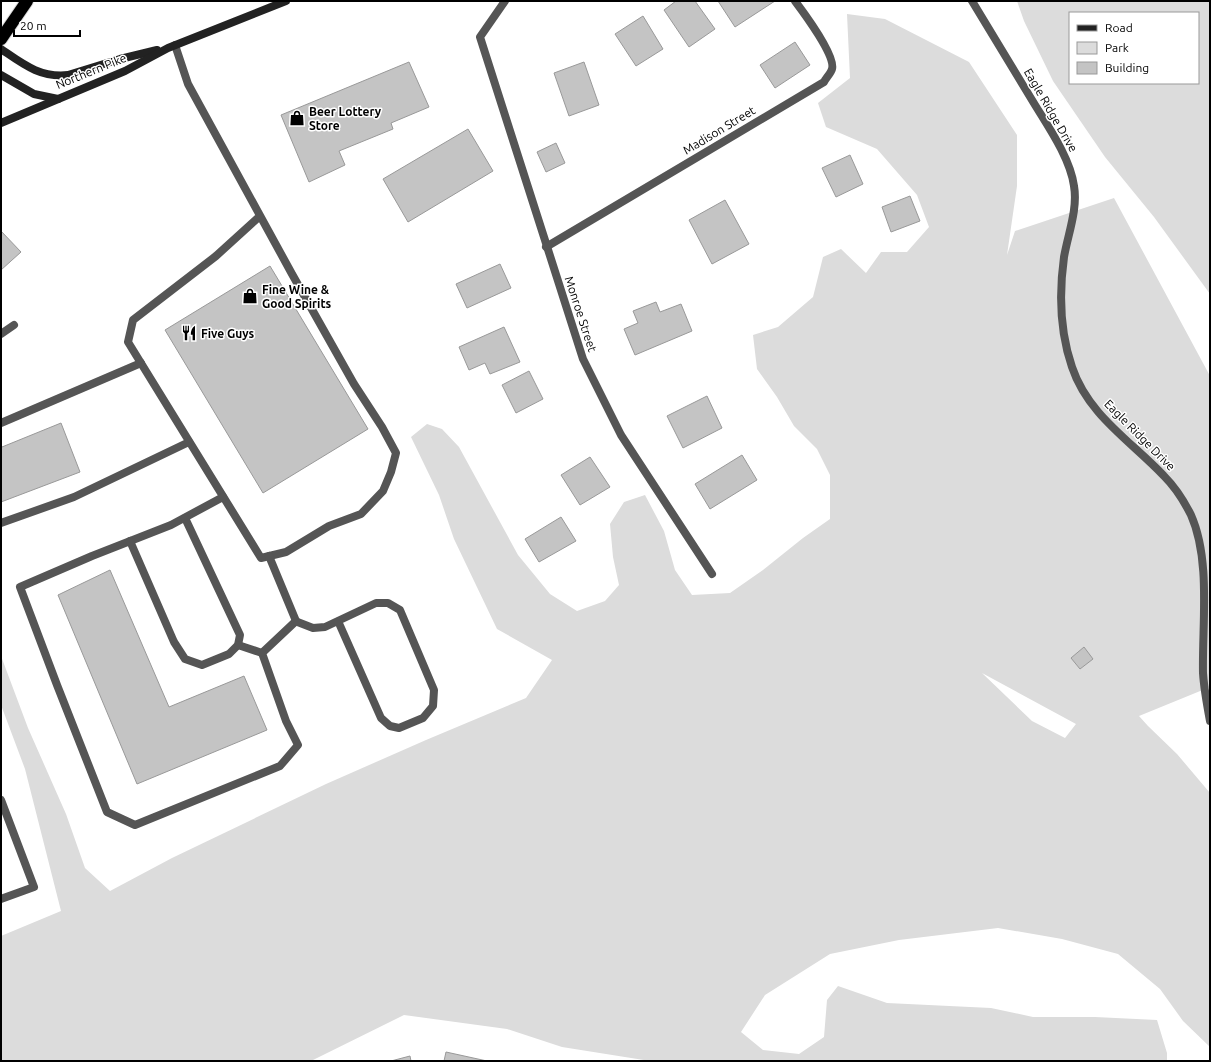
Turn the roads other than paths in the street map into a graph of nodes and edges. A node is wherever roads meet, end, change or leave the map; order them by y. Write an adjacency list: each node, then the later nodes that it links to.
1 (27, 1): 6 (highway)
2 (286, 1): 7 (main road, Northern Pike)
3 (505, 1): 13 (street, Monroe Street)
4 (796, 1): 13 (street, Madison Street)
5 (972, 1): 29 (street, Eagle Ridge Drive)
6 (1, 39)
7 (171, 46): 8 (main road, Northern Pike); 10 (main road, Northern Pike); 12 (street)
8 (1, 49)
9 (1, 75): 10 (main road, Northern Pike)
10 (59, 99): 11 (main road)
11 (1, 123)
12 (260, 216): 16 (street); 23 (street)
13 (546, 247): 24 (street, Monroe Street)
14 (14, 325): 15 (street)
15 (1, 334)
16 (141, 363): 17 (street); 18 (street)
17 (1, 423)
18 (189, 442): 19 (street); 21 (street)
19 (223, 497): 20 (street); 23 (street)
20 (185, 518): 22 (street); 27 (street)
21 (1, 523)
22 (130, 541): 27 (street); 28 (street)
23 (269, 556): 25 (street)
24 (712, 574)
25 (296, 621): 26 (street); 28 (street)
26 (338, 621): 26 (street)
27 (238, 645): 28 (street)
28 (262, 653)
29 (1210, 721)
30 (1, 800): 31 (street)
31 (4, 817): 32 (street)
32 (1, 899)

